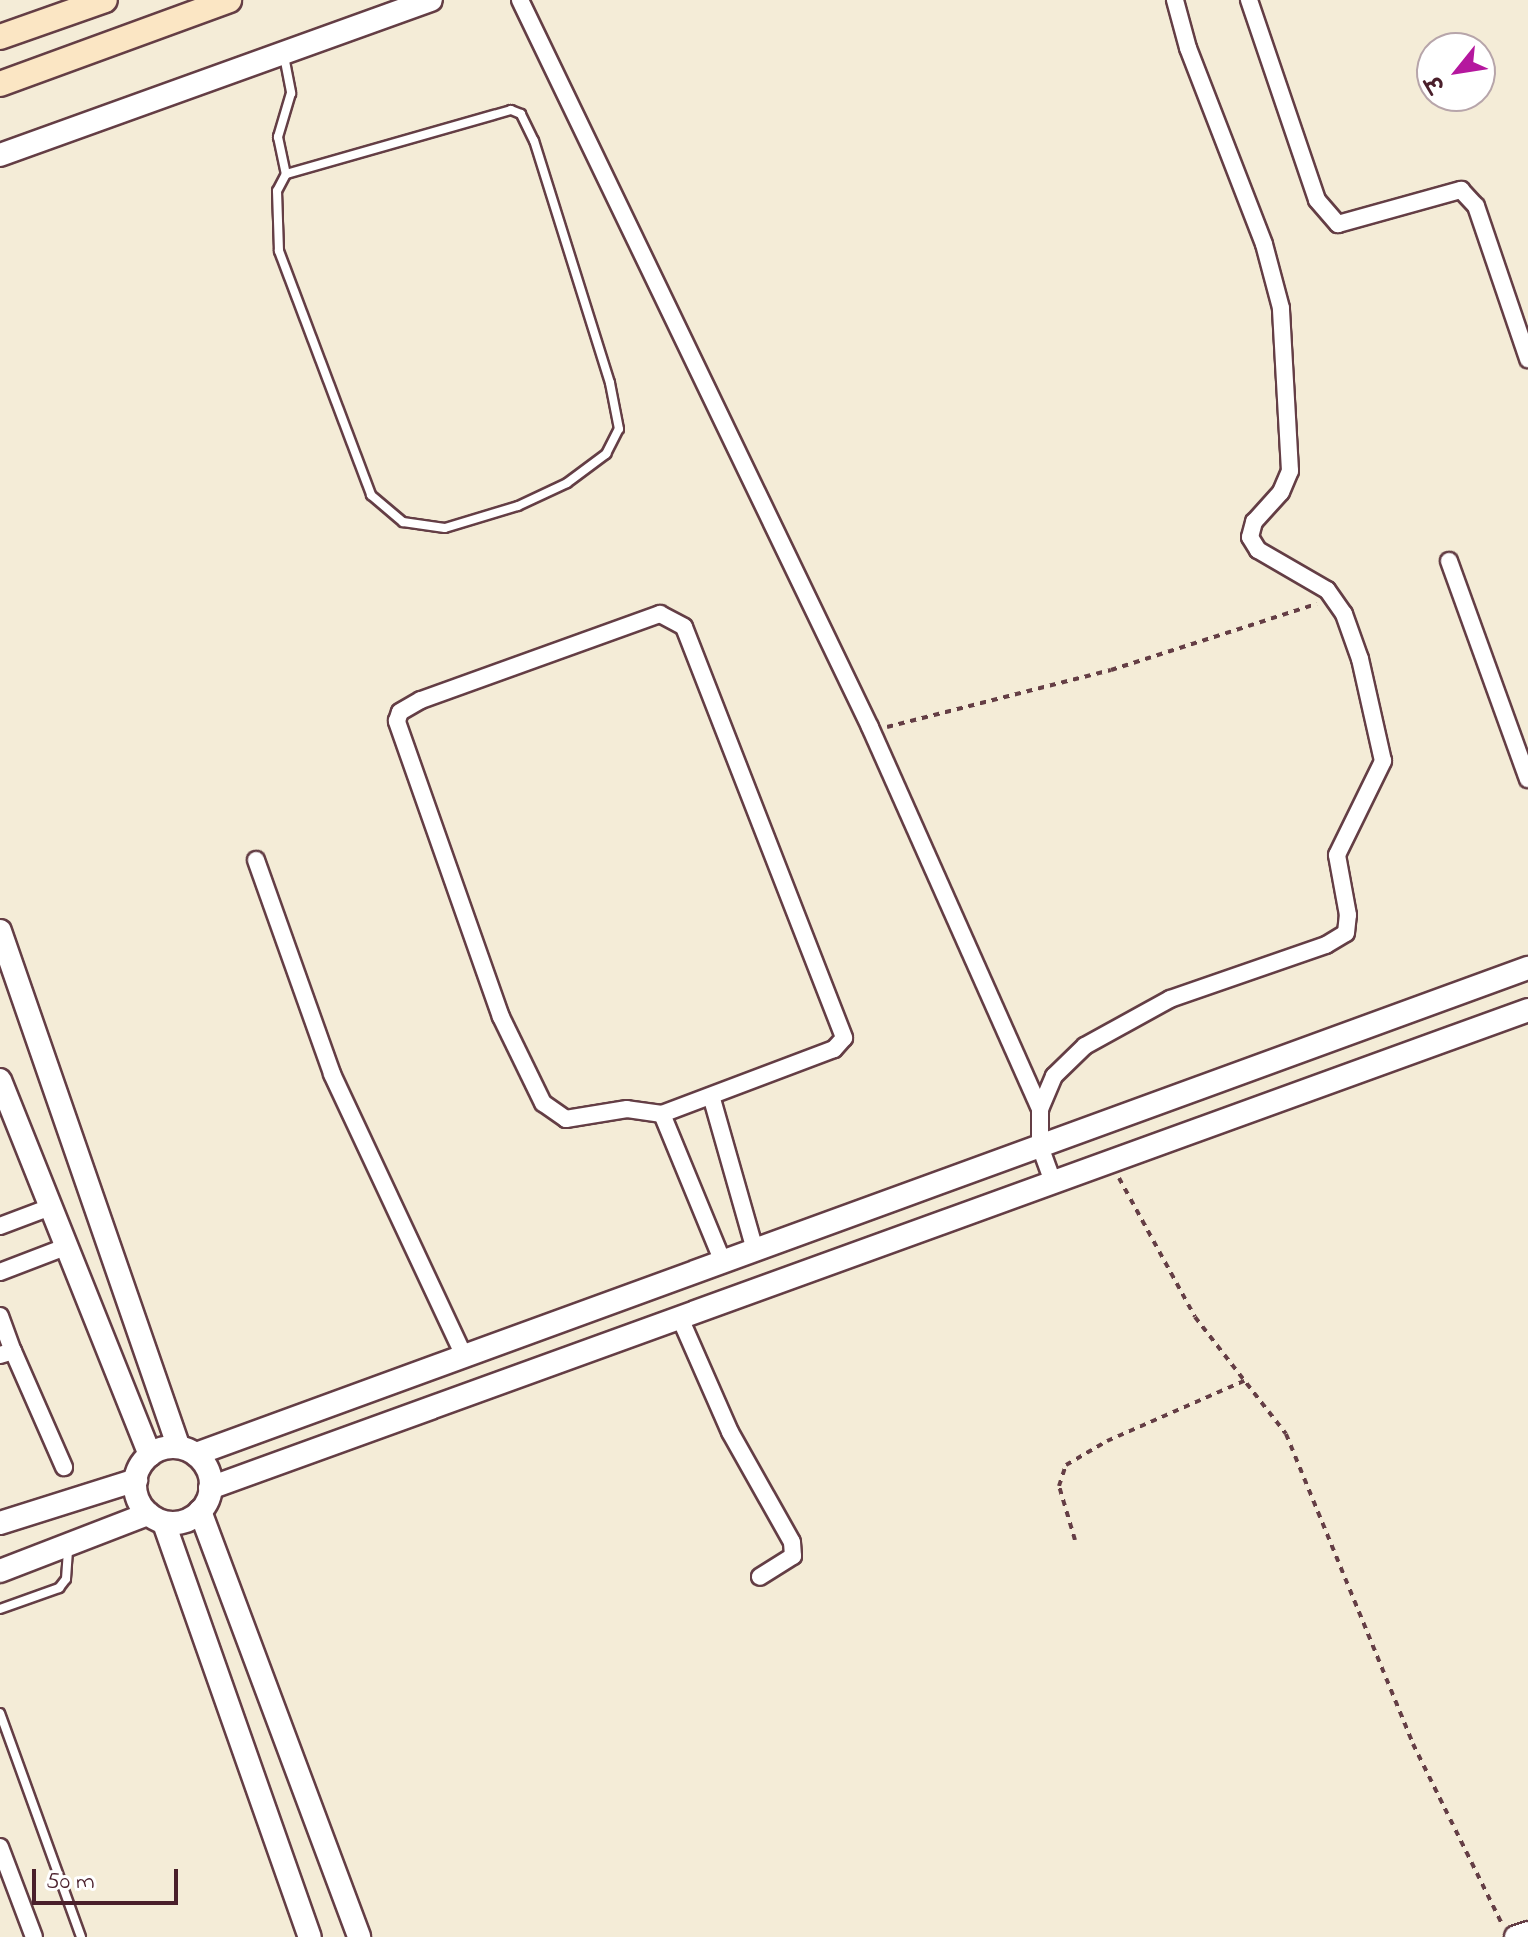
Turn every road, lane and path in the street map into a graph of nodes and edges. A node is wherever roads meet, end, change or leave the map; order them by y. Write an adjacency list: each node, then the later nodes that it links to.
1 (105, 0): 7 (main road)
2 (229, 0): 9 (main road)
3 (431, 0): 8 (street)
4 (520, 0): 15 (street)
5 (1175, 0): 14 (street)
6 (1249, 0): 12 (street)
7 (0, 37)
8 (283, 51): 10 (street); 11 (lane)
9 (0, 84)
10 (0, 155)
11 (286, 174): 11 (lane)
12 (1528, 359)
13 (1449, 561): 16 (street)
14 (1335, 598): 15 (path); 23 (street)
15 (870, 727): 23 (street)
16 (1528, 779)
17 (256, 860): 37 (street)
18 (0, 931): 39 (street)
19 (1528, 968): 25 (street)
20 (1528, 1010): 26 (street)
21 (0, 1080): 28 (street)
22 (712, 1099): 24 (street); 24 (street); 31 (street)
23 (1040, 1109): 25 (street)
24 (662, 1114): 32 (street)
25 (1040, 1146): 27 (street); 31 (street)
26 (1112, 1161): 27 (street); 38 (path)
27 (1053, 1182): 35 (street)
28 (48, 1208): 29 (street); 30 (street)
29 (0, 1226)
30 (63, 1248): 33 (street); 40 (street)
31 (755, 1250): 32 (street)
32 (723, 1262): 37 (street)
33 (0, 1272)
34 (0, 1316): 36 (street)
35 (680, 1318): 43 (street); 50 (street)
36 (6, 1353): 41 (street)
37 (464, 1356): 39 (street)
38 (1246, 1380): 47 (path); 59 (path)
39 (187, 1450): 40 (street); 43 (street)
40 (150, 1455): 42 (street)
41 (64, 1467)
42 (136, 1480): 45 (street); 46 (street)
43 (210, 1488): 44 (street)
44 (200, 1511): 45 (street); 58 (street)
45 (156, 1519): 48 (street); 57 (street)
46 (0, 1523)
47 (1075, 1540)
48 (68, 1545): 49 (street); 51 (lane)
49 (0, 1571)
50 (760, 1577)
51 (0, 1609)
52 (0, 1713): 56 (lane)
53 (0, 1847): 55 (street)
54 (1528, 1933): 60 (street)
55 (34, 1937)
56 (81, 1937)
57 (310, 1937)
58 (359, 1937)
59 (1507, 1937)
60 (1516, 1937)

